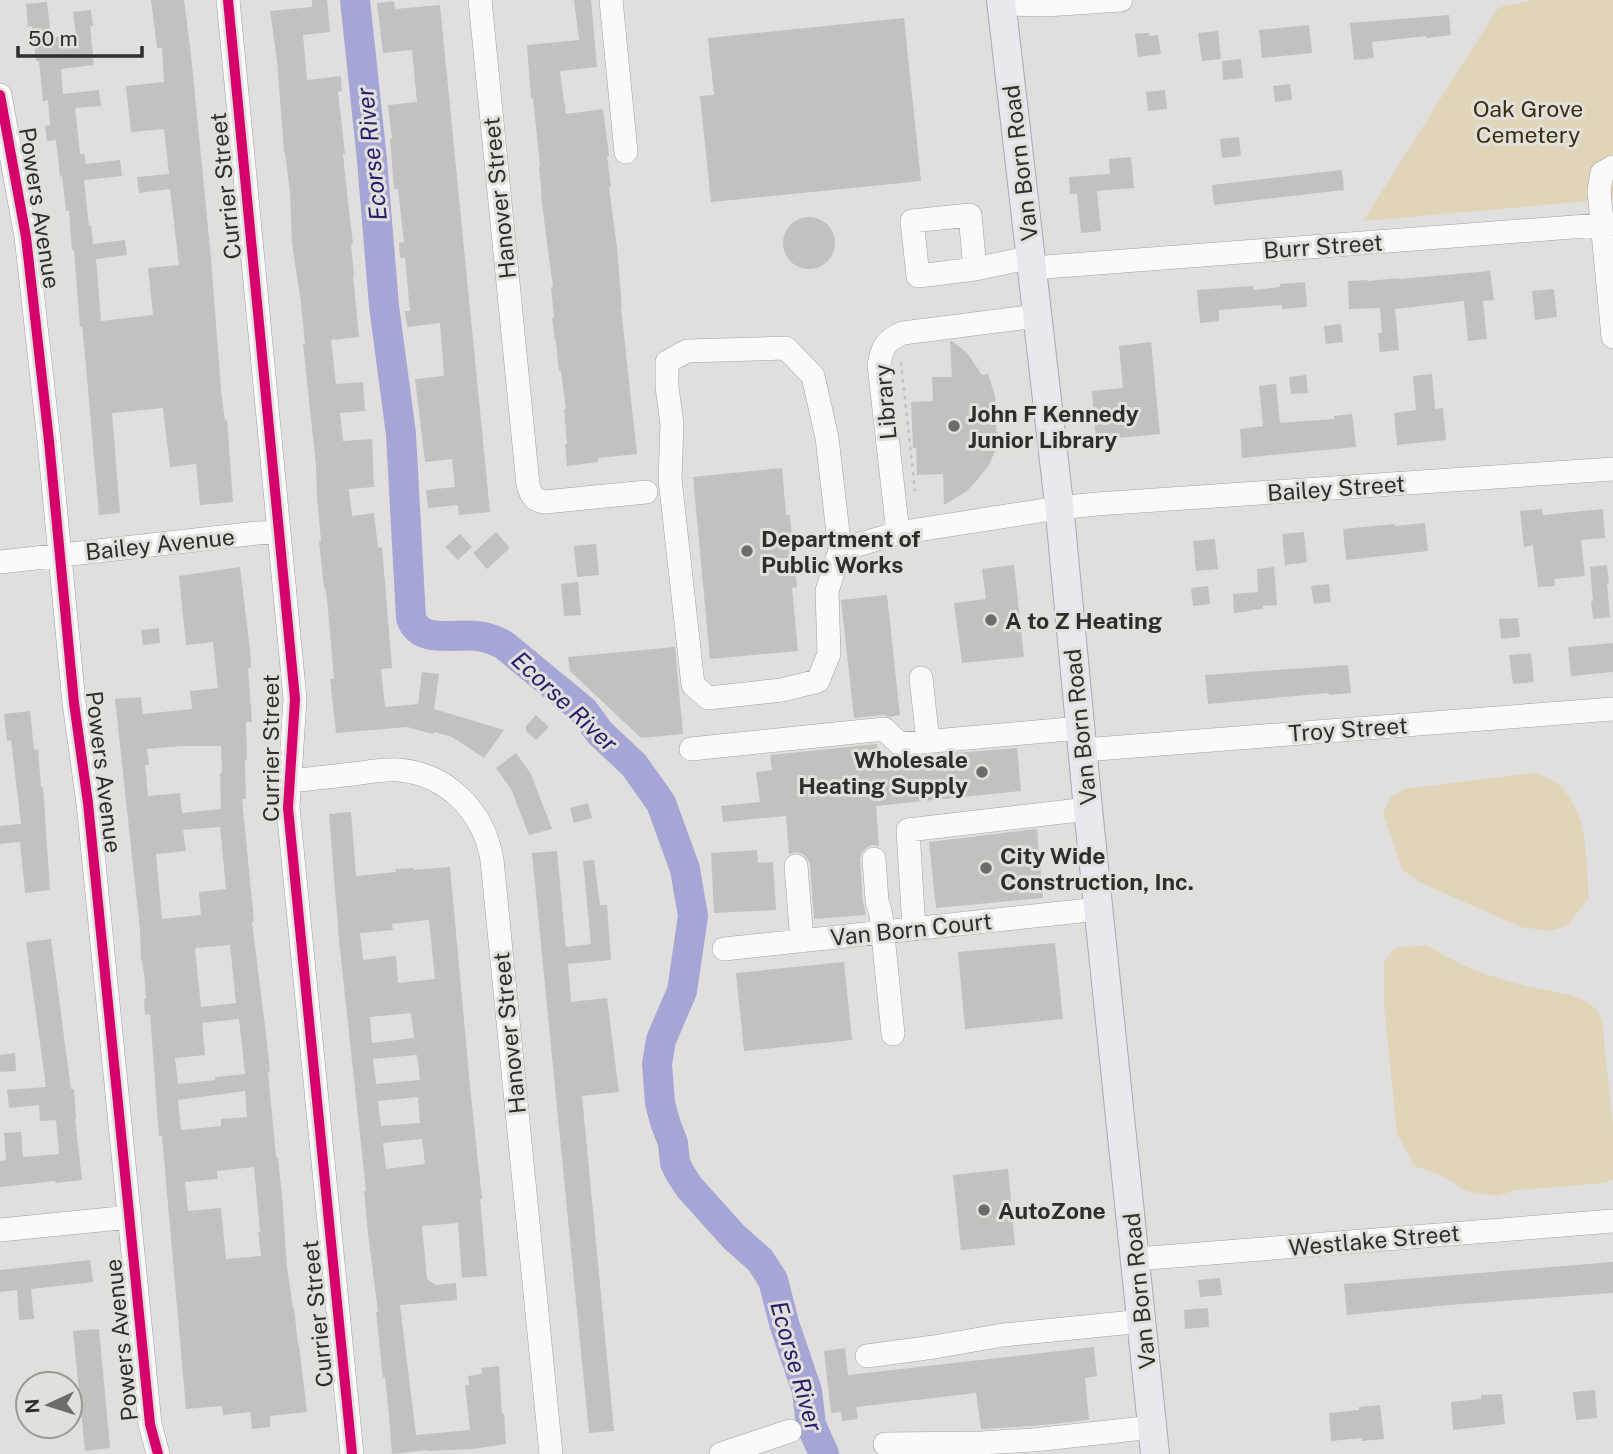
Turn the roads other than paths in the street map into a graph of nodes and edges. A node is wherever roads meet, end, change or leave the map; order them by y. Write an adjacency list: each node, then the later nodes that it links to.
1 (228, 0): 18 (street, Currier Street)
2 (480, 0): 16 (street, Hanover Street)
3 (611, 0): 8 (street)
4 (1115, 0): 5 (street); 6 (street)
5 (1121, 0)
6 (1001, 2): 11 (main road, Van Born Road)
7 (0, 95): 21 (street, Powers Avenue)
8 (626, 152)
9 (1613, 167): 10 (street)
10 (1607, 224): 11 (street, Burr Street); 14 (street)
11 (1032, 262): 12 (street, Burr Street); 13 (main road, Van Born Road)
12 (975, 269)
13 (1037, 316): 17 (main road, Van Born Road); 19 (street, Library)
14 (1613, 337)
15 (1613, 469): 17 (street, Bailey Street)
16 (646, 492)
17 (1058, 508): 19 (street, Bailey Street); 25 (main road, Van Born Road)
18 (279, 532): 21 (street, Bailey Avenue); 28 (street, Currier Street)
19 (898, 533): 20 (street, Bailey Street)
20 (840, 550): 20 (street)
21 (59, 556): 22 (street, Bailey Avenue); 38 (street, Powers Avenue)
22 (0, 562)
23 (921, 678): 26 (street)
24 (1613, 709): 25 (street, Troy Street)
25 (1082, 739): 26 (street, Troy Street); 29 (main road, Van Born Road)
26 (928, 742): 27 (street, Troy Street)
27 (691, 749)
28 (289, 781): 48 (street, Currier Street); 49 (street, Hanover Street)
29 (1088, 809): 32 (main road, Van Born Road); 33 (street)
30 (874, 859): 34 (street)
31 (796, 866): 35 (street)
32 (1099, 909): 33 (street, Van Born Court); 41 (main road, Van Born Road)
33 (914, 929): 34 (street, Van Born Court)
34 (883, 932): 35 (street, Van Born Court); 37 (street)
35 (802, 941): 36 (street, Van Born Court)
36 (724, 949)
37 (893, 1034)
38 (130, 1217): 40 (street); 47 (street, Powers Avenue)
39 (1613, 1221): 41 (street, Westlake Street)
40 (0, 1230)
41 (1136, 1259): 42 (main road, Van Born Road)
42 (1143, 1321): 43 (street); 45 (main road, Van Born Road)
43 (867, 1356)
44 (790, 1431): 50 (street)
45 (1154, 1441): 46 (street)
46 (885, 1444)
47 (158, 1454)
48 (352, 1454)
49 (551, 1454)
50 (721, 1454)

